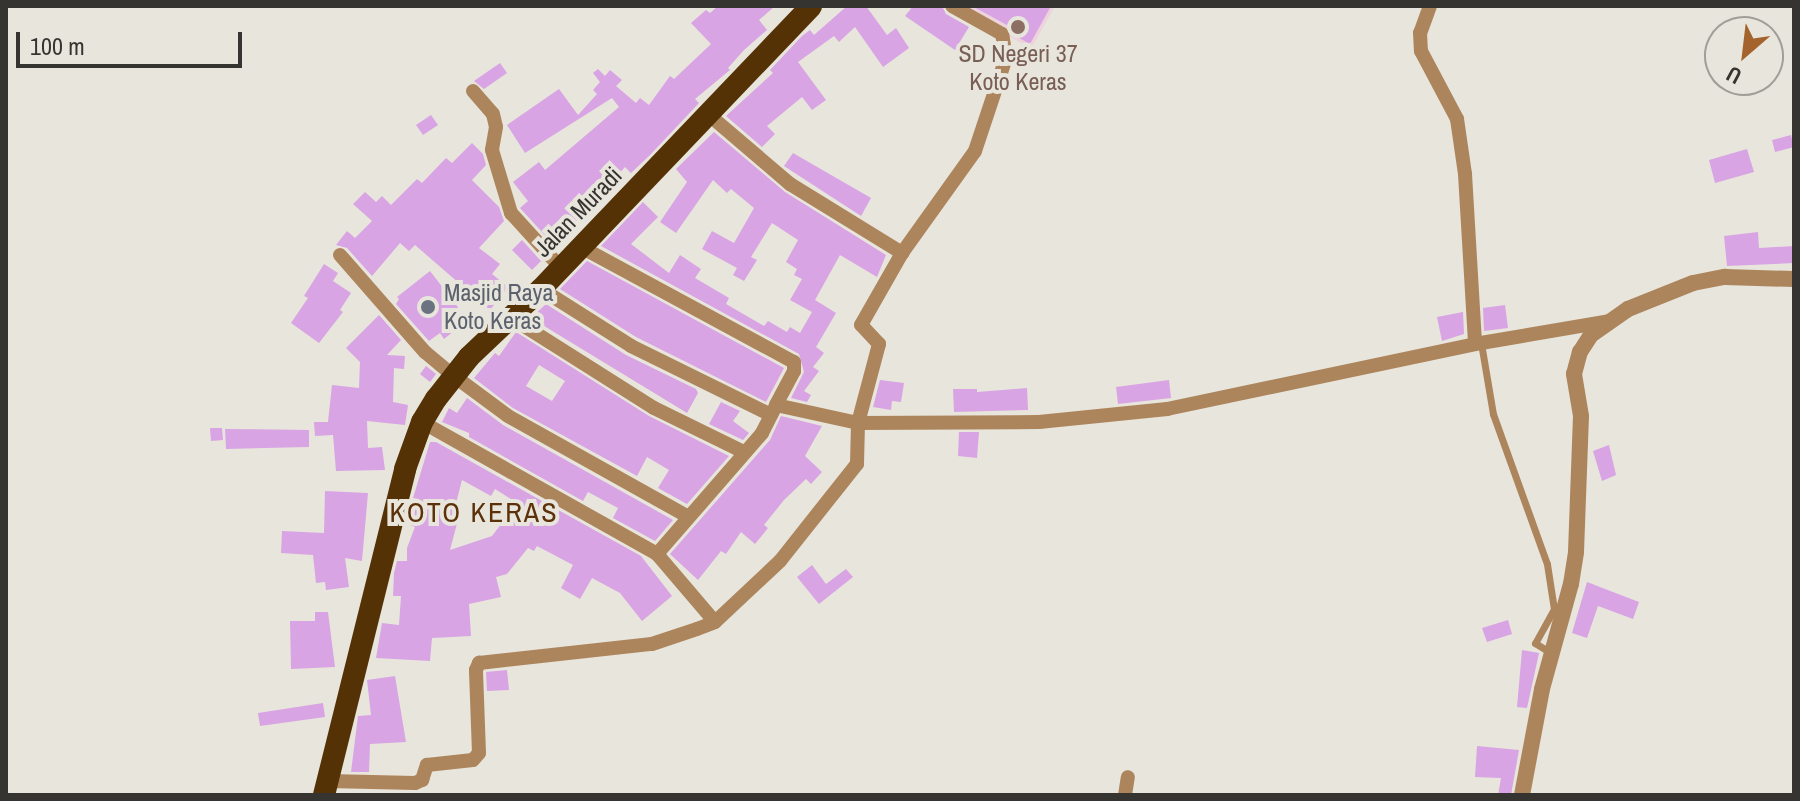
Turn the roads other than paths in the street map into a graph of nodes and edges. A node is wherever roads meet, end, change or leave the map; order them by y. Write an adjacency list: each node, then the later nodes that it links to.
1 (811, 6): 5 (highway, Jalan Muradi)
2 (952, 6): 7 (street)
3 (1430, 6): 14 (street)
4 (473, 91): 9 (street)
5 (708, 114): 6 (highway, Jalan Muradi); 7 (street)
6 (581, 247): 9 (highway, Jalan Muradi); 16 (street)
7 (902, 253): 18 (street)
8 (340, 255): 15 (street)
9 (561, 268): 11 (highway, Jalan Muradi)
10 (1794, 279): 13 (street)
11 (541, 289): 12 (highway, Jalan Muradi); 16 (street)
12 (510, 317): 15 (highway, Jalan Muradi); 19 (street)
13 (1609, 321): 14 (street); 23 (street)
14 (1478, 343): 18 (street); 23 (lane)
15 (454, 376): 17 (highway, Jalan Muradi); 20 (street)
16 (773, 410): 18 (street); 19 (street)
17 (422, 422): 21 (street); 25 (highway, Jalan Muradi)
18 (858, 423): 22 (street)
19 (744, 452): 20 (street)
20 (687, 516): 21 (street)
21 (657, 554): 22 (street)
22 (715, 622): 25 (street)
23 (1552, 653): 27 (street)
24 (1128, 777): 26 (street)
25 (326, 788)
26 (1125, 795)
27 (1522, 795)

